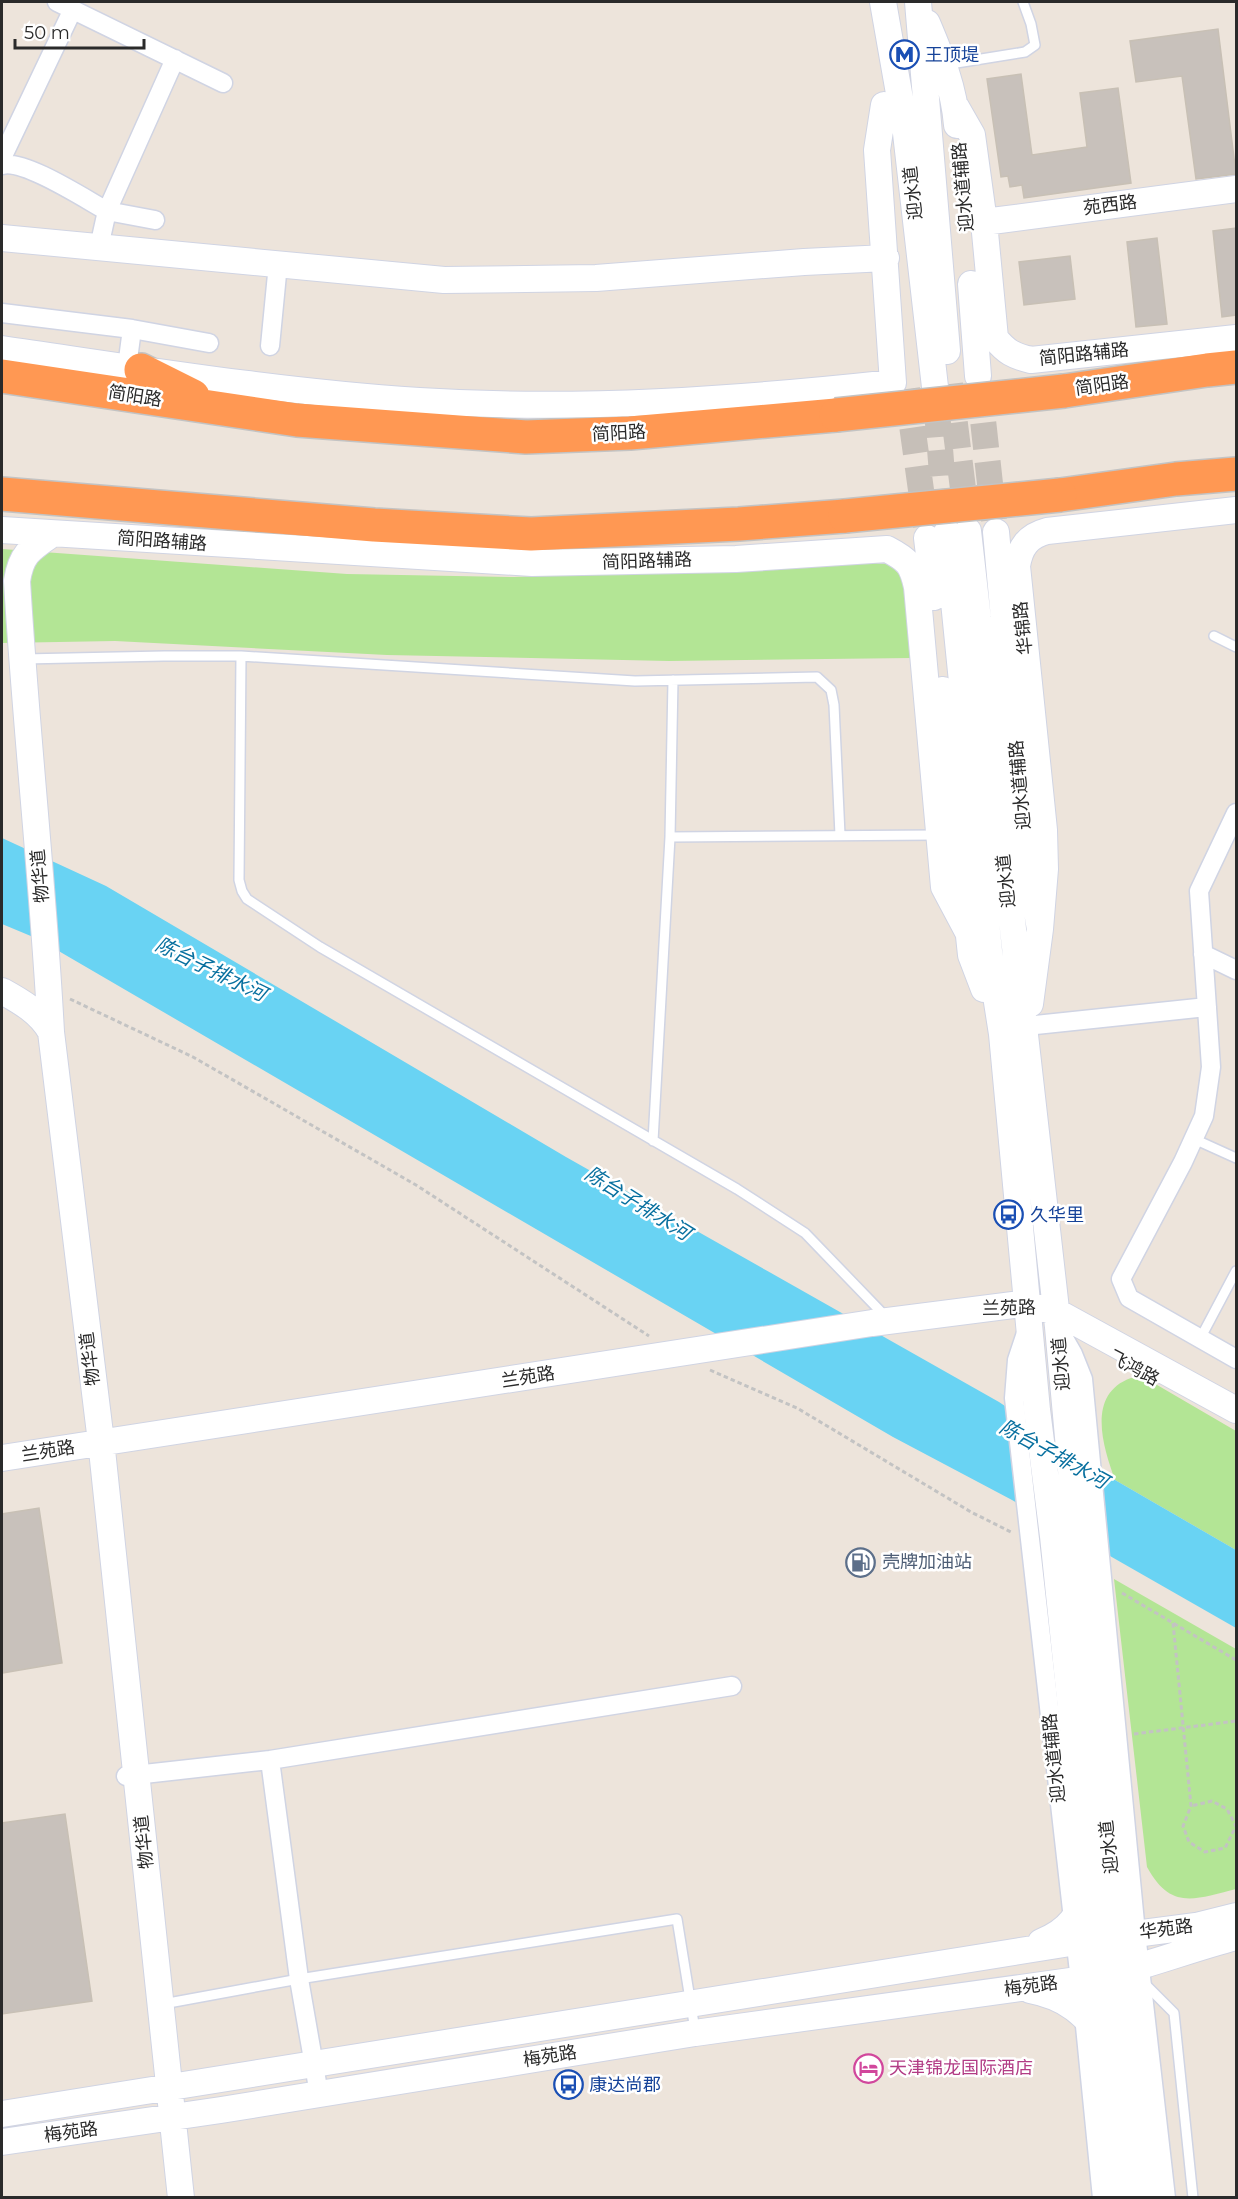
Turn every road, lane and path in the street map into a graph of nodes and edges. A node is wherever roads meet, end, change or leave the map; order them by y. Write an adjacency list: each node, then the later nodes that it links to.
1 (918, 2): 6 (street, 迎水道辅路)
2 (1023, 2): 6 (lane)
3 (65, 5): 5 (street); 10 (street)
4 (883, 6): 6 (street, 迎水道); 8 (street)
5 (175, 59): 7 (street); 13 (street)
6 (934, 65): 9 (street, 迎水道辅路)
7 (223, 83)
8 (884, 105): 18 (street); 30 (street)
9 (956, 107): 15 (street, 简阳路辅路); 28 (street, 迎水道辅路)
10 (2, 158)
11 (2, 165): 13 (street)
12 (1236, 189): 15 (street, 苑西路)
13 (107, 211): 14 (street); 17 (street)
14 (155, 220)
15 (984, 222): 22 (street, 简阳路辅路)
16 (2, 238): 17 (street)
17 (99, 247): 19 (street)
18 (886, 258): 19 (street); 30 (street)
19 (278, 264): 24 (street)
20 (2, 313): 21 (street)
21 (132, 329): 23 (street); 29 (street)
22 (1236, 338)
23 (209, 343)
24 (270, 346)
25 (2, 349): 29 (street)
26 (1236, 368): 29 (highway, 简阳路, bridge)
27 (2, 376): 29 (highway, 简阳路)
28 (978, 376)
29 (138, 378): 30 (street)
30 (900, 386)
31 (1236, 474): 32 (highway, bridge)
32 (2, 494)
33 (1236, 510): 47 (street, 华锦路)
34 (2, 530): 36 (street, 简阳路辅路)
35 (996, 532): 47 (street, 迎水道辅路)
36 (52, 534): 41 (street, 物华道); 45 (street, 简阳路辅路)
37 (2, 568): 41 (street, 物华道)
38 (1214, 636): 39 (lane)
39 (1236, 647)
40 (241, 656): 41 (lane); 42 (lane); 59 (lane)
41 (16, 659): 50 (street, 物华道)
42 (673, 680): 44 (lane); 46 (lane)
43 (1236, 813): 49 (street)
44 (840, 835): 45 (lane); 46 (lane)
45 (939, 835): 48 (street, 简阳路辅路)
46 (670, 837): 59 (lane)
47 (1040, 929): 57 (street, 迎水道辅路)
48 (969, 934): 57 (street); 57 (street, 迎水道)
49 (1203, 954): 51 (street); 55 (street)
50 (40, 961): 52 (street, 物华道); 56 (street, 物华道)
51 (1236, 970)
52 (49, 990): 56 (street, 物华道); 66 (path)
53 (2, 991): 56 (street)
54 (2, 1000): 56 (street)
55 (1207, 1007): 57 (street); 58 (street)
56 (44, 1026): 70 (street, 物华道)
57 (1018, 1032): 62 (street, 迎水道); 63 (street, 迎水道)
58 (1194, 1139): 60 (lane); 65 (street)
59 (653, 1141): 64 (lane)
60 (1236, 1158)
61 (1236, 1270): 65 (lane)
62 (1029, 1312): 63 (street, 兰苑路); 64 (street, 兰苑路); 73 (street, 迎水道)
63 (1057, 1319): 68 (street, 飞鸿路); 69 (street, 飞鸿路); 74 (street, 迎水道)
64 (885, 1325): 66 (street, 兰苑路)
65 (1200, 1339): 67 (street)
66 (682, 1357): 70 (street, 兰苑路); 73 (path)
67 (1236, 1359)
68 (1236, 1410)
69 (1236, 1423)
70 (95, 1448): 71 (street, 兰苑路); 72 (street, 兰苑路); 83 (street, 物华道)
71 (2, 1458)
72 (2, 1466)
73 (1037, 1537): 87 (street, 迎水道); 91 (street, 迎水道辅路)
74 (1089, 1553): 75 (street, 迎水道辅路); 87 (street, 迎水道)
75 (1102, 1582): 76 (path); 81 (street, 迎水道辅路)
76 (1173, 1623): 77 (path); 80 (path)
77 (1236, 1660)
78 (732, 1686): 82 (street)
79 (1236, 1721): 80 (path)
80 (1184, 1728): 81 (path); 84 (path)
81 (1118, 1736): 91 (street, 迎水道辅路)
82 (270, 1760): 83 (street); 92 (street)
83 (131, 1776): 95 (street, 物华道)
84 (1191, 1806): 85 (path); 85 (path)
85 (1231, 1817): 86 (path)
86 (1236, 1817)
87 (1100, 1870): 91 (street, 迎水道)
88 (1236, 1916): 91 (street, 华苑路)
89 (1236, 1937): 91 (street, 华苑路)
90 (1018, 1951): 91 (street); 91 (street); 94 (street, 梅苑路)
91 (1099, 1957): 93 (street, 梅苑路); 96 (street, 迎水道辅路); 98 (street, 迎水道); 113 (street, 迎水道辅路); 114 (lane)
92 (299, 1979): 94 (lane); 95 (lane); 99 (street)
93 (1018, 1988): 96 (street); 97 (street, 梅苑路)
94 (691, 2004): 97 (lane); 99 (street, 梅苑路)
95 (155, 2006): 101 (street, 物华道)
96 (1084, 2016): 98 (street); 110 (street, 迎水道辅路)
97 (695, 2032): 102 (street, 梅苑路)
98 (1119, 2044): 111 (street, 迎水道); 112 (street, 迎水道)
99 (313, 2064): 100 (street, 梅苑路); 102 (street)
100 (227, 2078): 101 (street, 梅苑路); 106 (street)
101 (164, 2089): 103 (street, 梅苑路); 106 (street, 物华道)
102 (319, 2094): 104 (street, 梅苑路)
103 (105, 2098): 105 (street, 梅苑路); 106 (street)
104 (221, 2110): 106 (street, 梅苑路); 106 (street)
105 (2, 2114)
106 (168, 2130): 107 (street, 梅苑路); 108 (street, 物华道); 109 (street, 物华道)
107 (2, 2142)
108 (170, 2198)
109 (181, 2198)
110 (1102, 2198)
111 (1122, 2198)
112 (1147, 2198)
113 (1166, 2198)
114 (1193, 2198)

